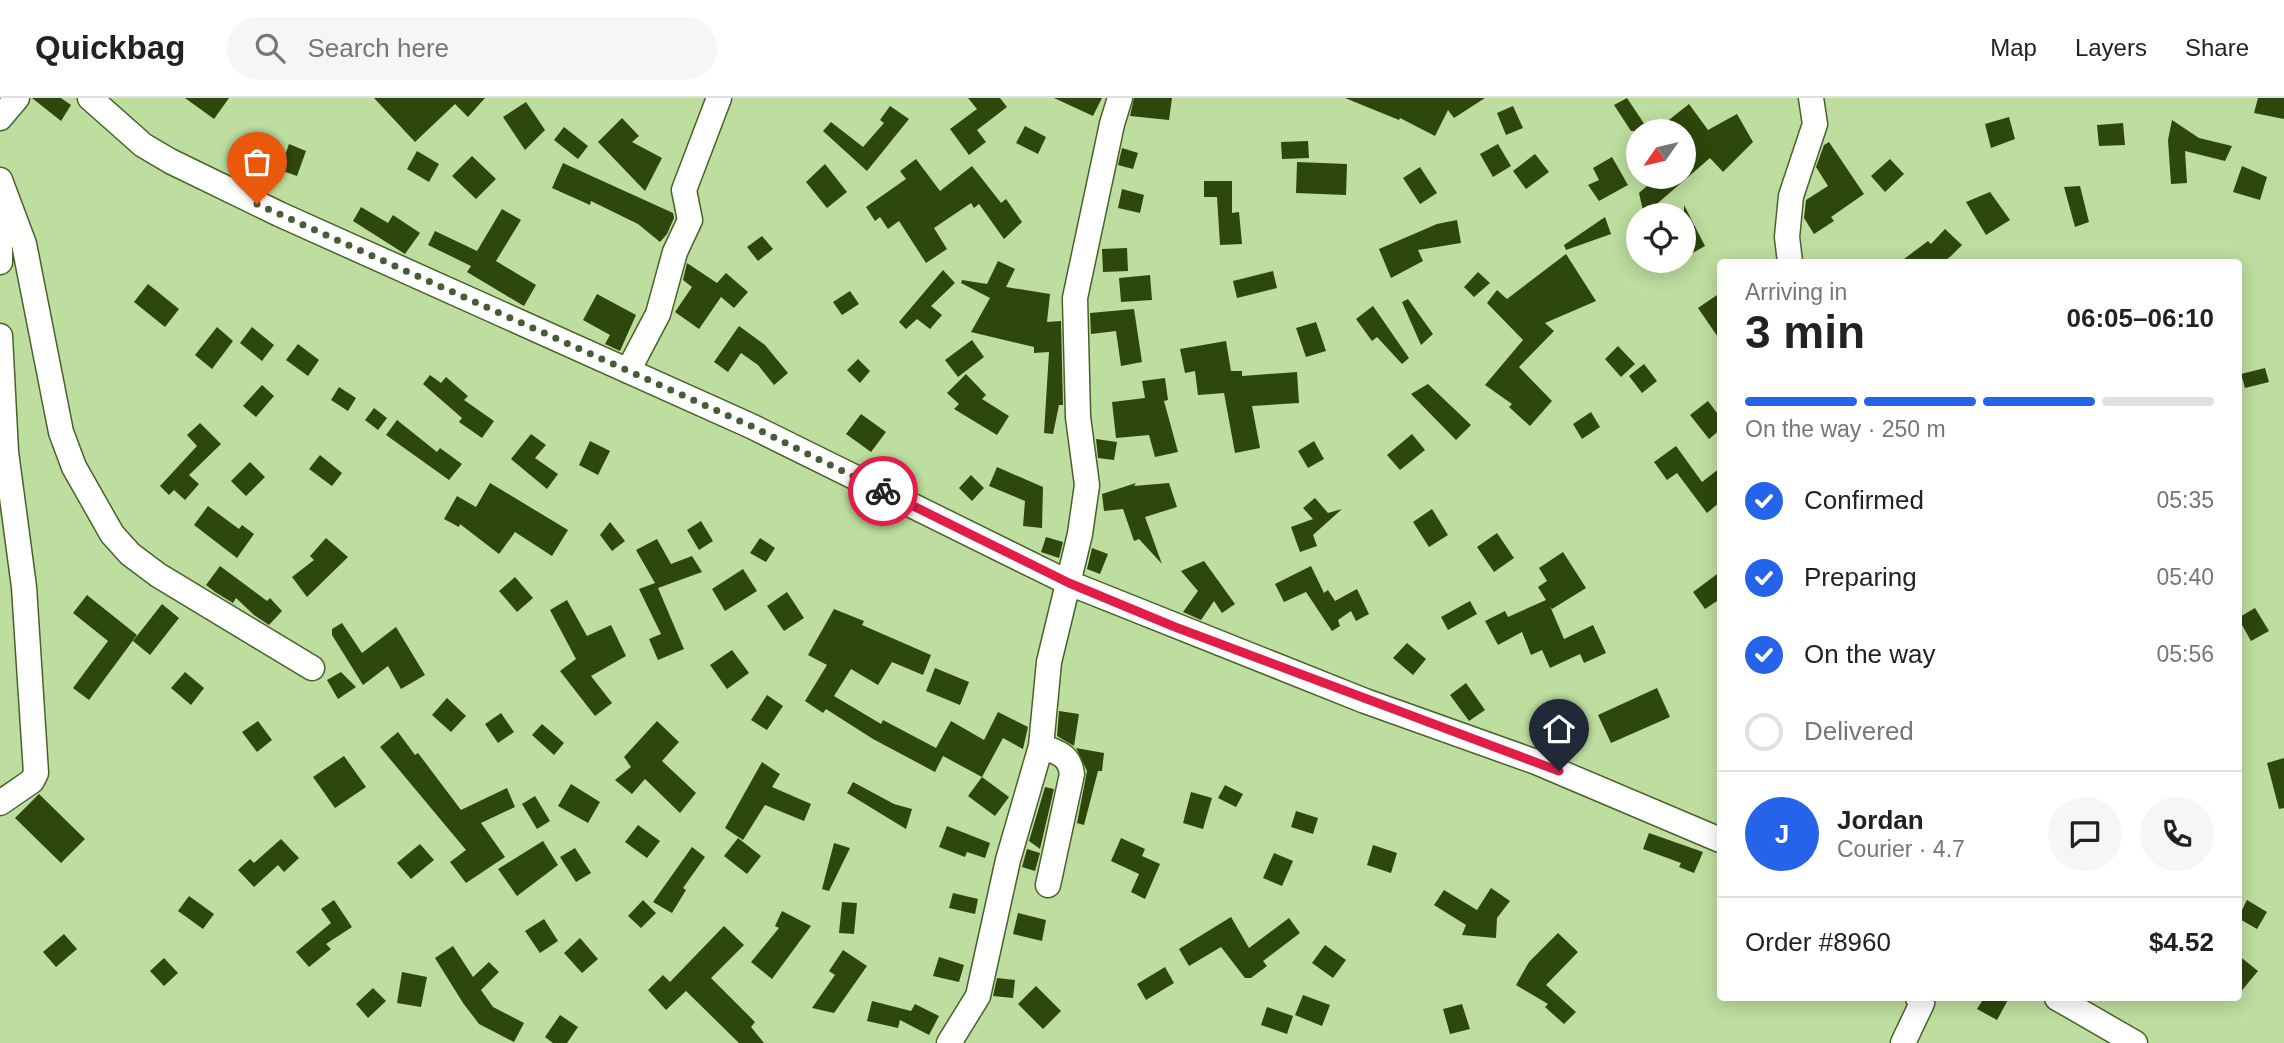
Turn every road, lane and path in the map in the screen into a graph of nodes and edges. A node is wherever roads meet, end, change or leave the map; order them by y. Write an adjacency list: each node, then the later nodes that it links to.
1 (17, 98): 6 (street)
2 (90, 98): 12 (street)
3 (719, 98): 12 (street)
4 (1120, 98): 13 (street)
5 (1811, 98): 9 (street)
6 (0, 118)
7 (0, 180): 14 (street)
8 (0, 202): 10 (street)
9 (1790, 259)
10 (0, 262)
11 (0, 336): 16 (street)
12 (628, 370): 13 (street)
13 (1069, 583): 15 (street); 17 (street)
14 (312, 667)
15 (1041, 746): 18 (street); 21 (street)
16 (0, 803)
17 (1717, 839)
18 (1048, 885)
19 (1920, 1001): 22 (street)
20 (2062, 1001): 23 (street)
21 (949, 1043)
22 (1903, 1043)
23 (2136, 1043)

